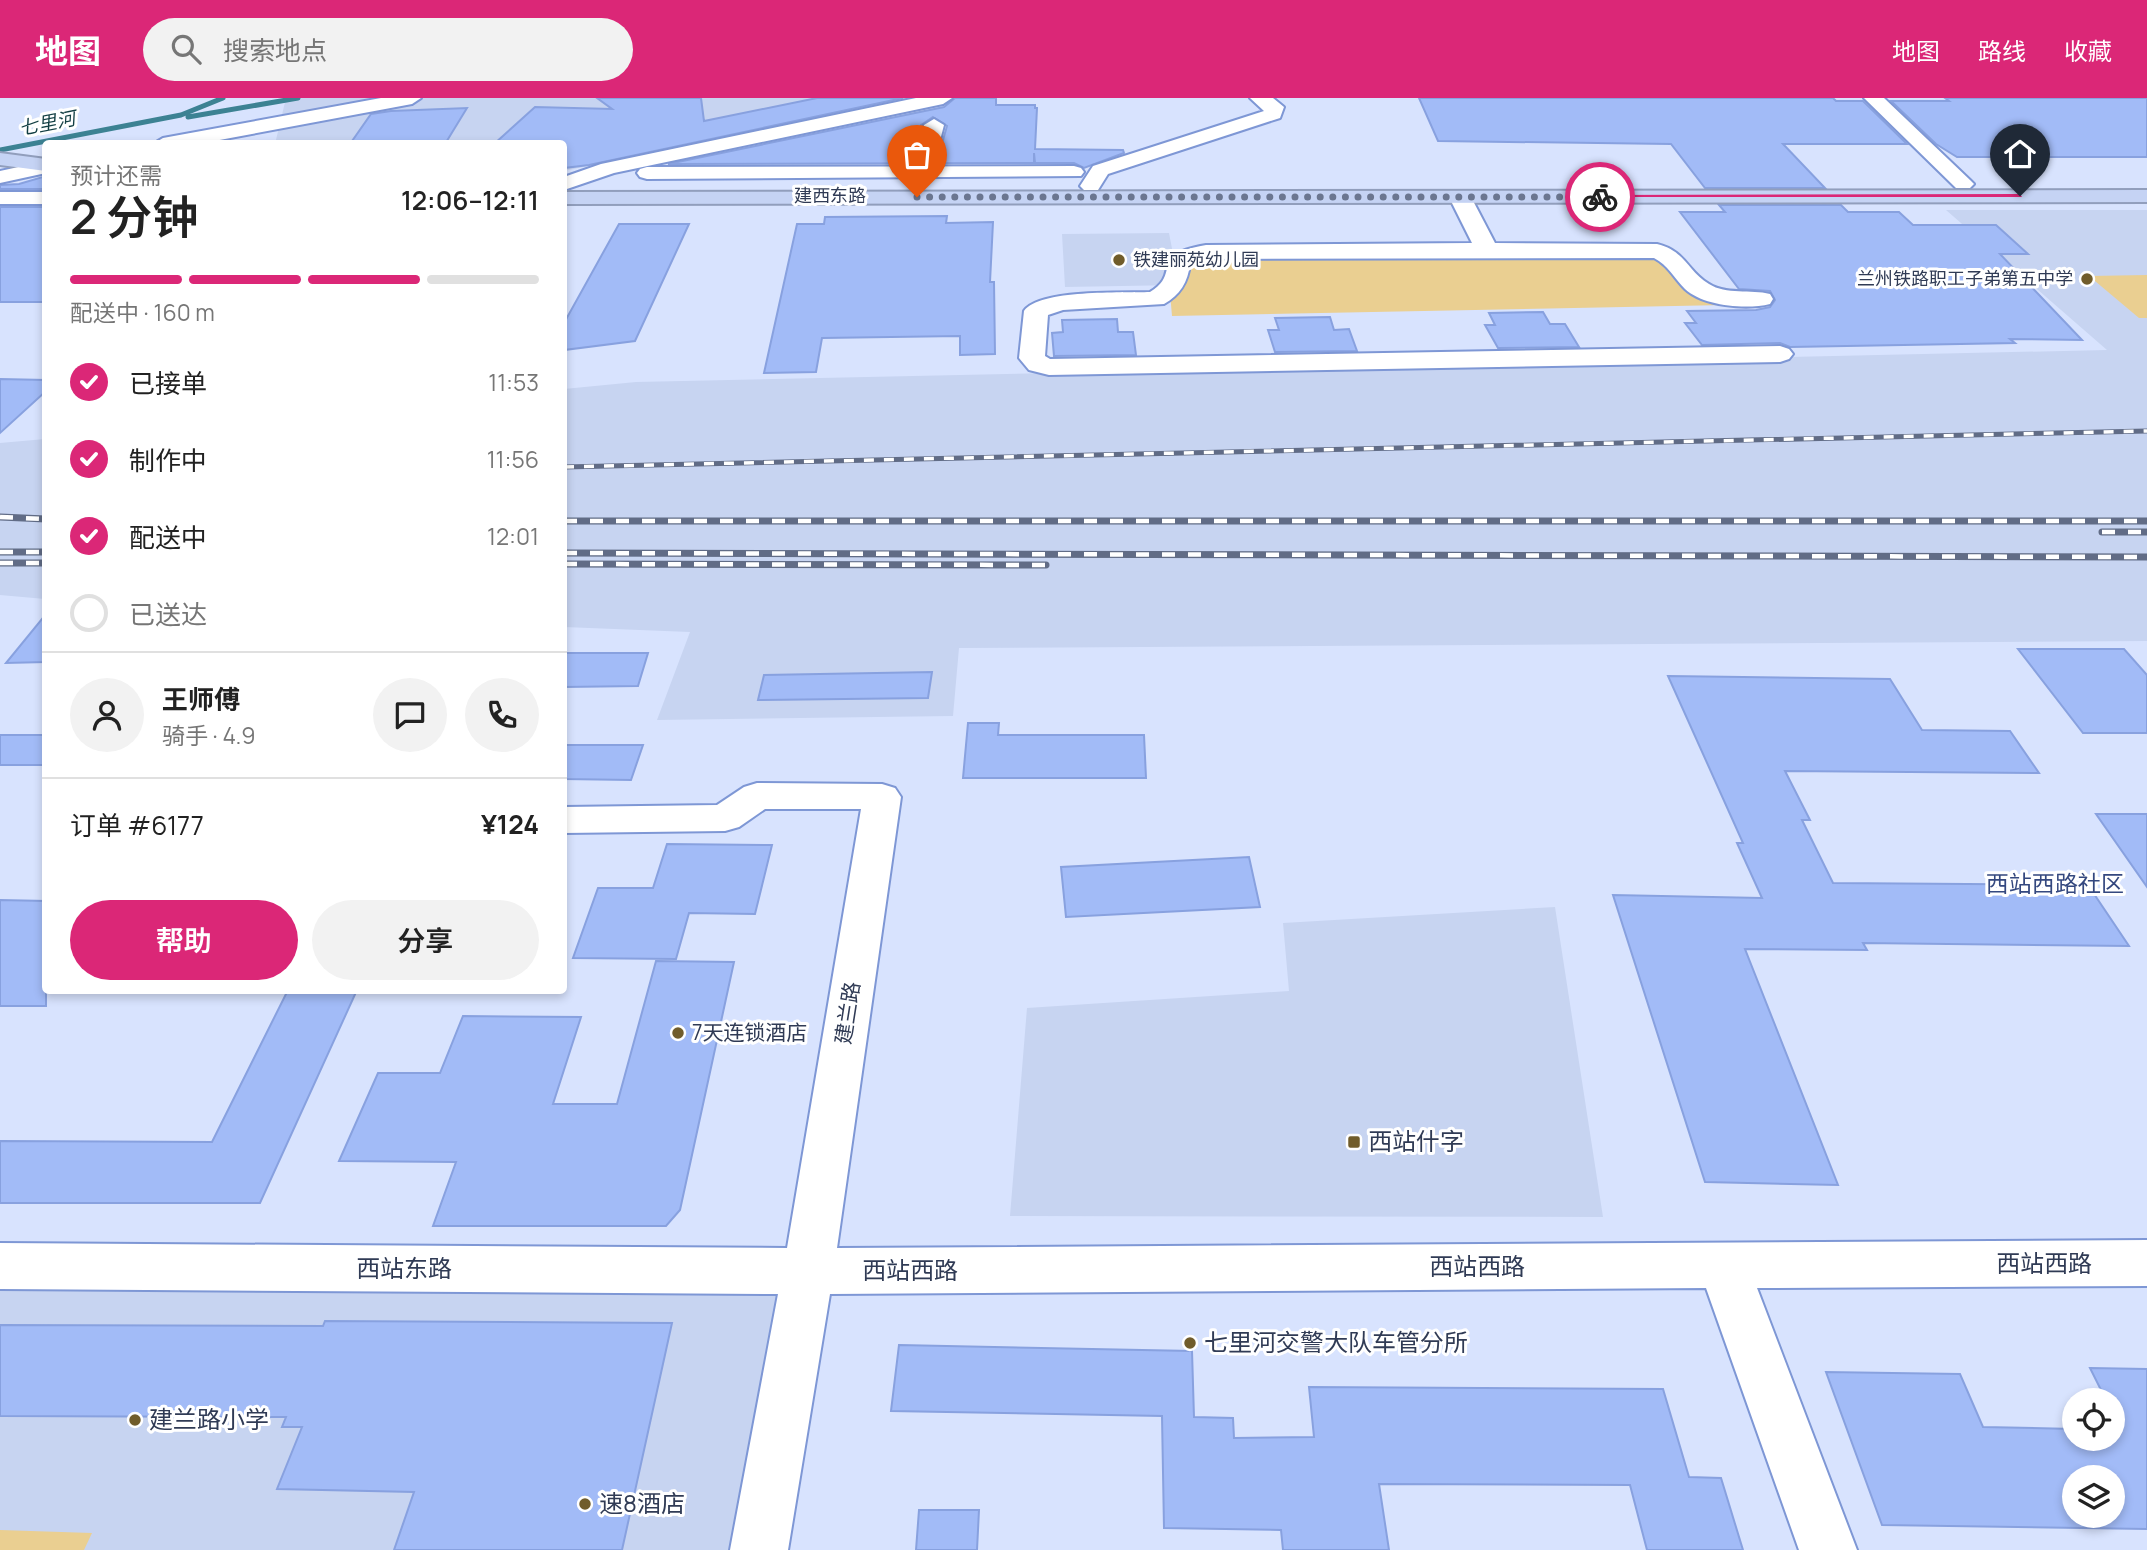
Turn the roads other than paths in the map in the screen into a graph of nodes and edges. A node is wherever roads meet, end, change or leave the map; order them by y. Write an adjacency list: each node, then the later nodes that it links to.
1 (412, 98): 5 (street)
2 (943, 98): 19 (street)
3 (1259, 98): 23 (street)
4 (1873, 98): 21 (street)
5 (335, 105): 7 (street)
6 (934, 125): 15 (street)
7 (225, 132): 8 (street); 9 (street)
8 (184, 140)
9 (209, 140)
10 (0, 147): 11 (highway)
11 (42, 152)
12 (0, 159): 13 (highway)
13 (42, 165)
14 (42, 167): 18 (street)
15 (926, 168): 16 (street); 17 (street); 20 (highway, 建西东路); 23 (highway, 建西东路)
16 (1074, 172)
17 (647, 173)
18 (0, 177)
19 (567, 183)
20 (567, 184)
21 (1963, 184): 22 (highway, 建西东路); 23 (highway, 建西东路)
22 (2147, 184)
23 (1091, 186)
24 (2147, 196): 25 (highway, 建西东路)
25 (1460, 197): 28 (highway, 建西东路); 29 (street)
26 (0, 198): 27 (street)
27 (42, 198)
28 (567, 198)
29 (1487, 250): 30 (street); 31 (street)
30 (1761, 299)
31 (1780, 354)
32 (567, 820): 36 (street, 建兰路)
33 (2147, 1263): 34 (street, 西站西路)
34 (1723, 1265): 36 (street, 西站西路); 38 (street)
35 (0, 1266): 36 (street, 西站东路)
36 (808, 1271): 37 (street, 建兰路)
37 (759, 1550)
38 (1828, 1550)

